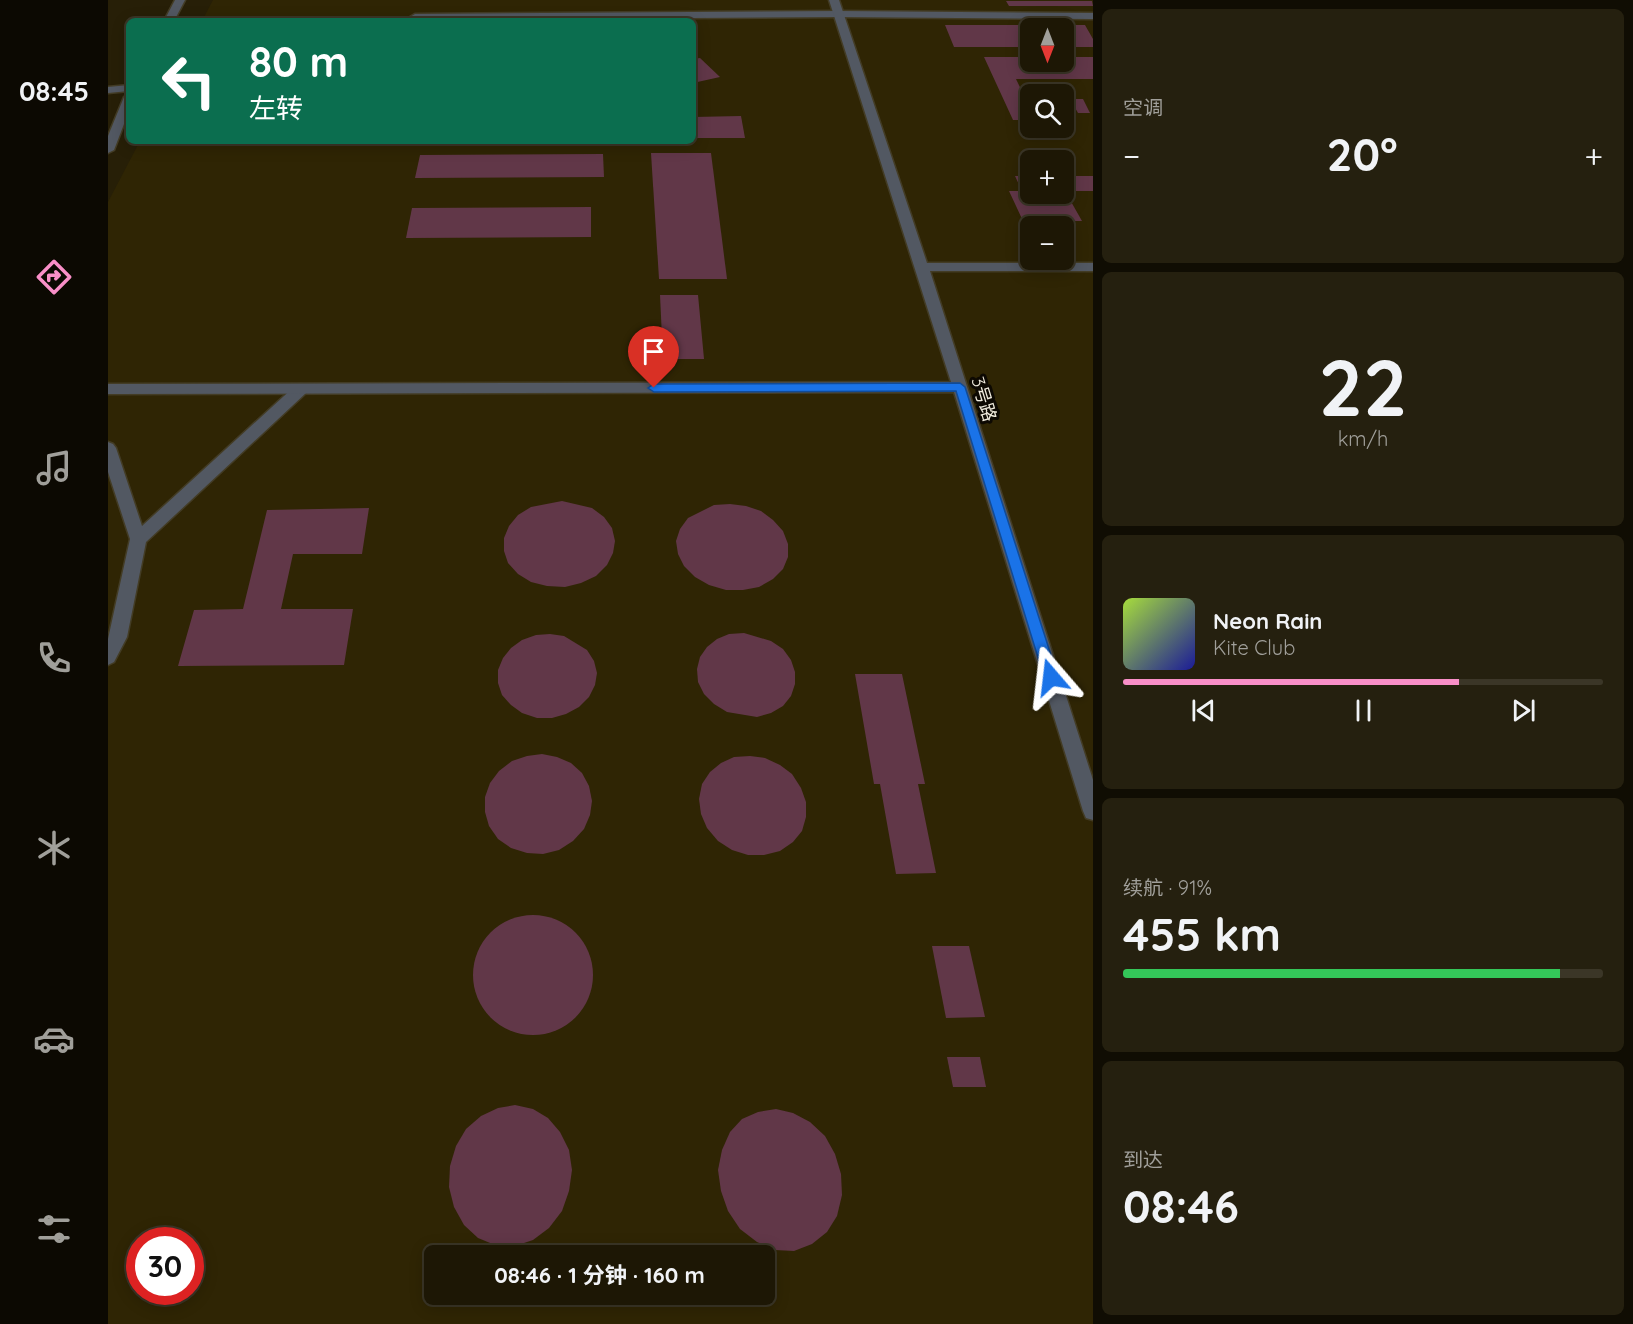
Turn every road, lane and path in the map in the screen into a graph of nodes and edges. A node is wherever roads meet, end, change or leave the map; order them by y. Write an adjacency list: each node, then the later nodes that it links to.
1 (180, 0): 5 (street)
2 (837, 7): 3 (street); 4 (street); 10 (street, 3号路)
3 (1093, 16)
4 (415, 17)
5 (170, 18)
6 (126, 88): 7 (street)
7 (108, 90)
8 (126, 105): 9 (street)
9 (108, 150)
10 (922, 267): 11 (street); 12 (street, 3号路)
11 (1093, 267)
12 (960, 387): 14 (street); 18 (street, 3号路)
13 (108, 389): 14 (street)
14 (301, 389): 16 (street)
15 (108, 448): 16 (street)
16 (138, 539): 17 (street)
17 (108, 657)
18 (1093, 811)

